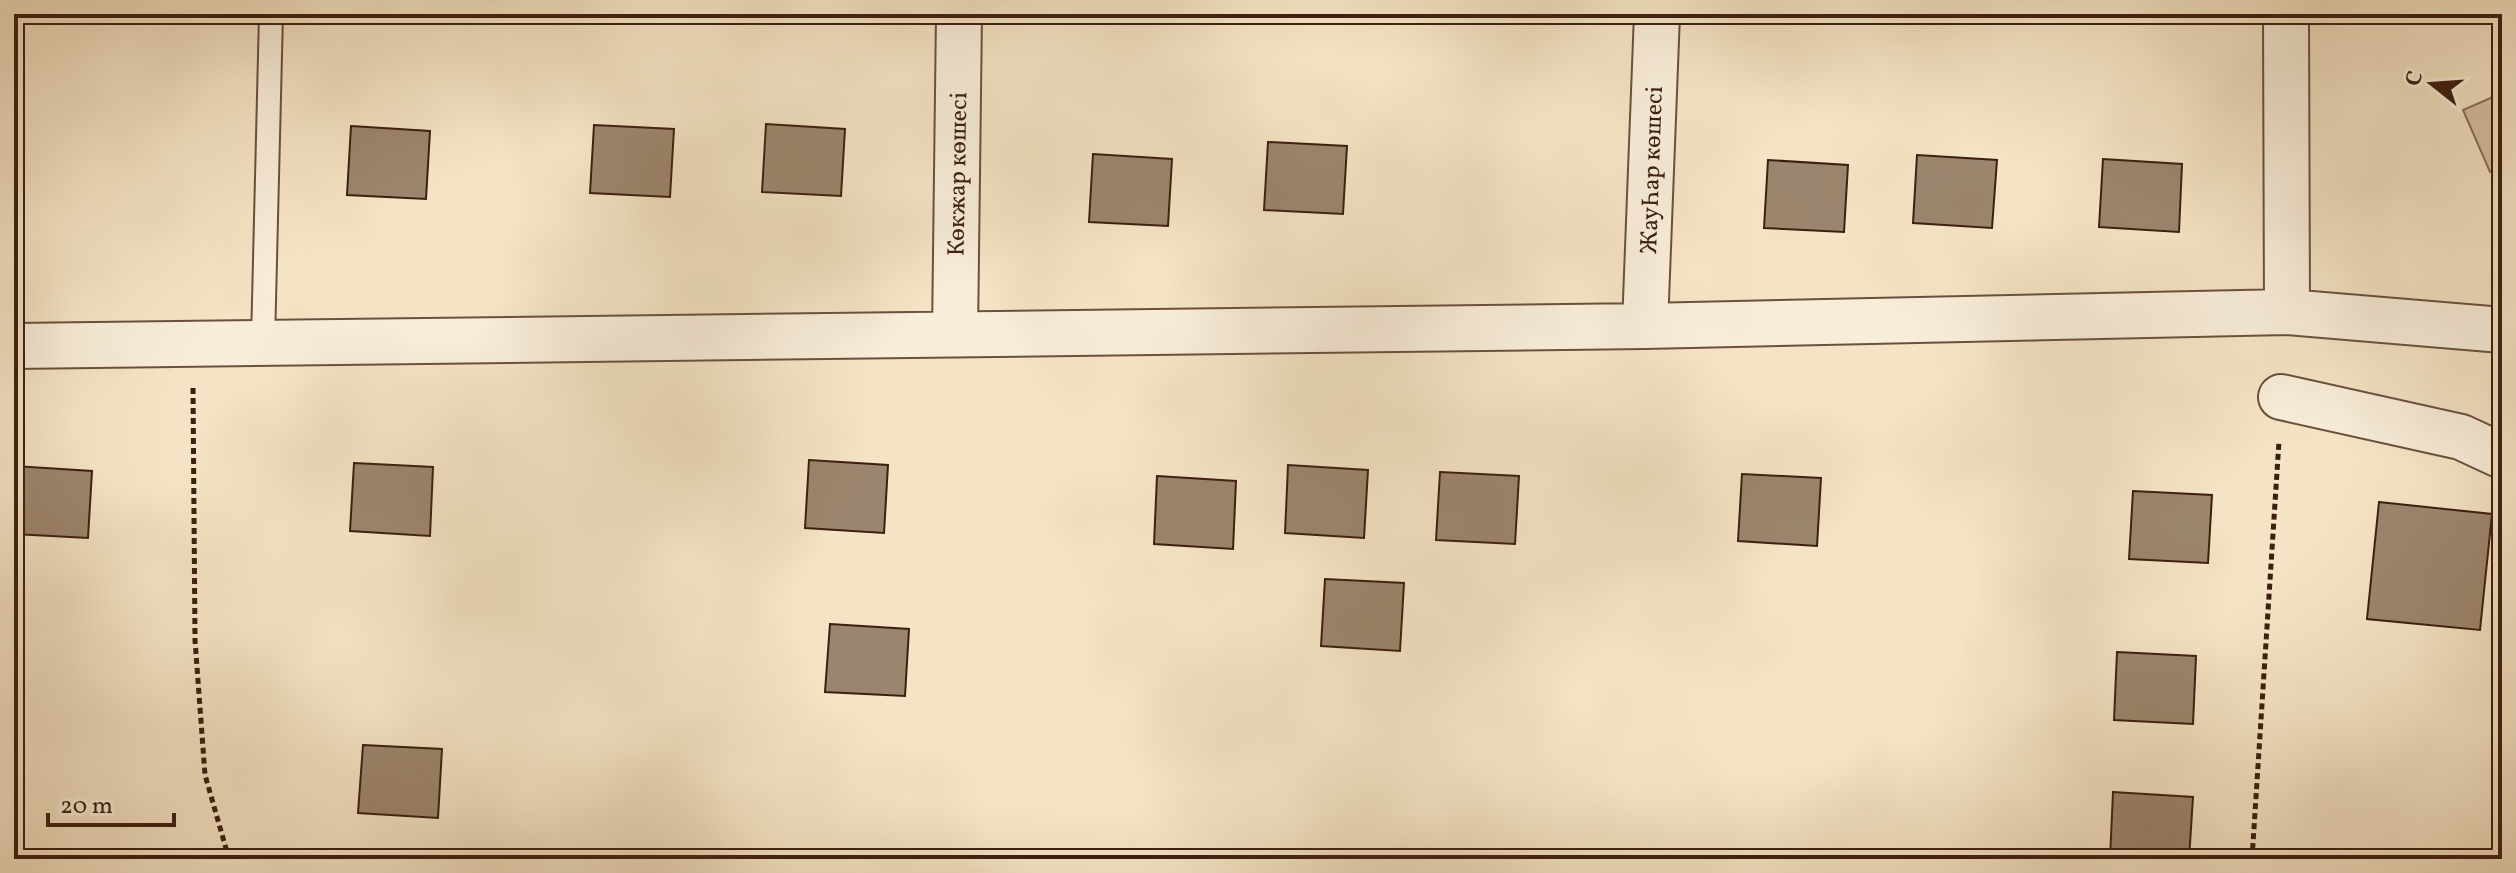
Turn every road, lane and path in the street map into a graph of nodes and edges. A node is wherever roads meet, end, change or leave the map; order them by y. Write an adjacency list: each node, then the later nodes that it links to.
1 (271, 14): 9 (lane)
2 (959, 14): 8 (street, Көкжар көшесі)
3 (1657, 14): 6 (street, ЖауҺар көшесі)
4 (2286, 14): 5 (street)
5 (2287, 312): 6 (street); 7 (street)
6 (1645, 326): 8 (street)
7 (2502, 330)
8 (955, 334): 9 (street)
9 (263, 342): 10 (street)
10 (193, 343): 11 (street); 14 (path)
11 (14, 346)
12 (2281, 397): 13 (street); 15 (path)
13 (2502, 456)
14 (229, 859)
15 (2252, 859)

